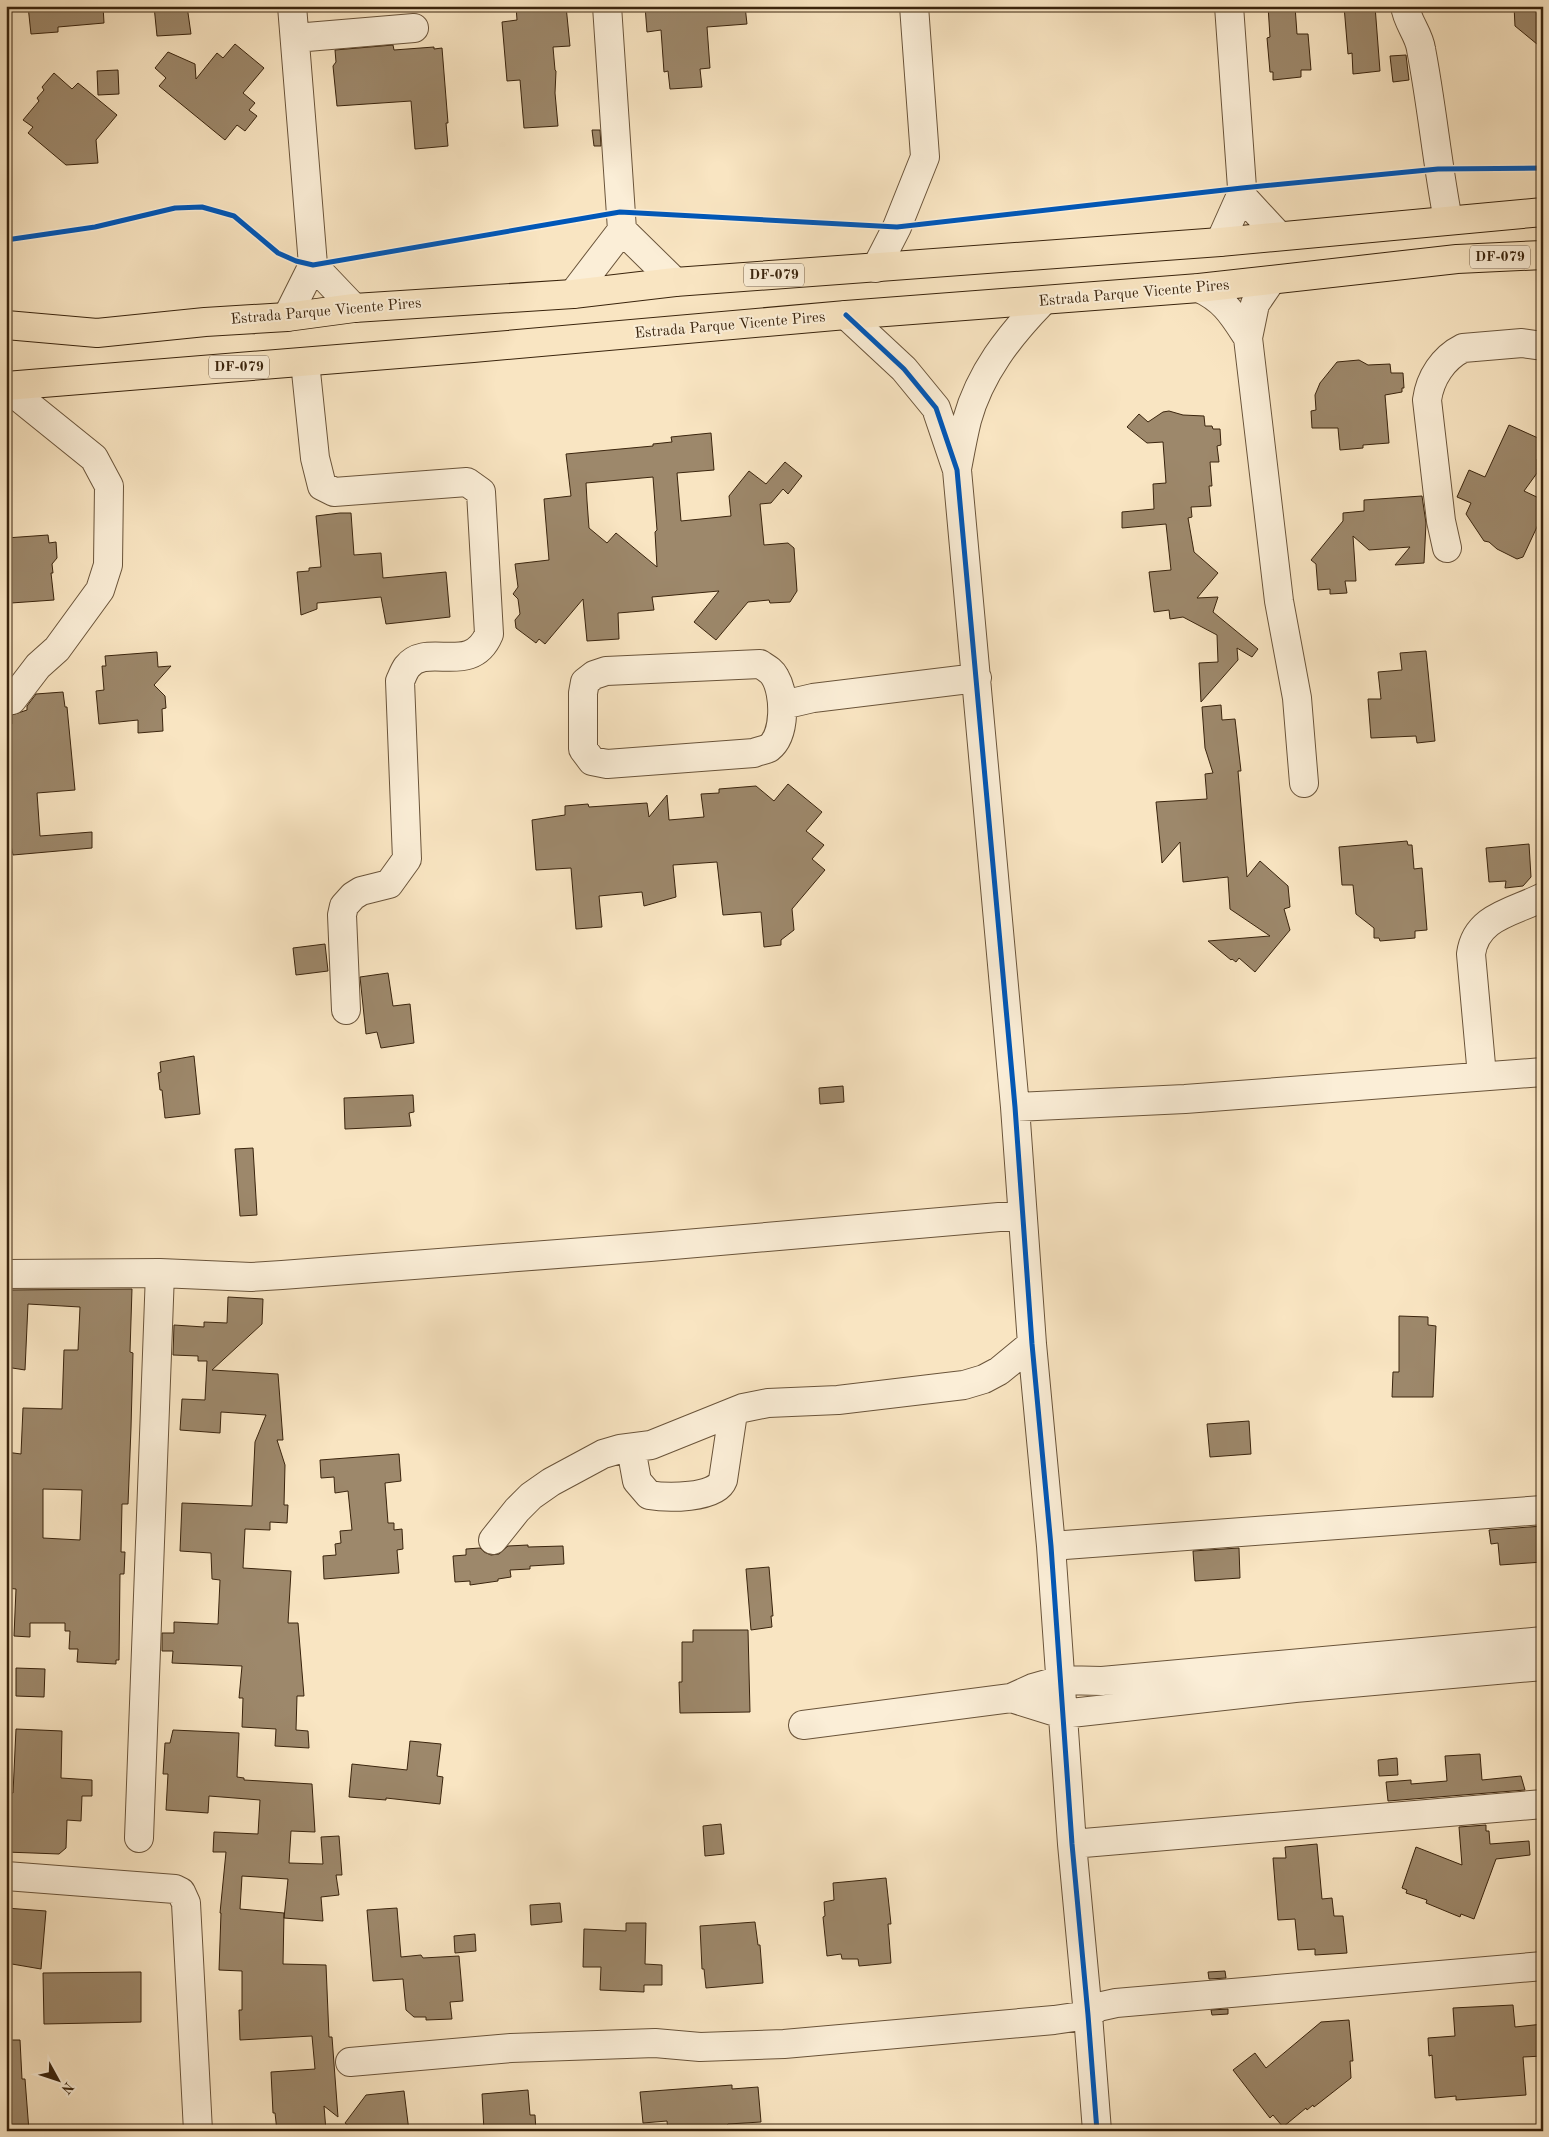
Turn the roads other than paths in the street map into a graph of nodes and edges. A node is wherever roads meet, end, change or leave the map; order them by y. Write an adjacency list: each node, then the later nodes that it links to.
1 (292, 6): 7 (street)
2 (607, 6): 11 (street)
3 (914, 6): 16 (street)
4 (1229, 6): 8 (street)
5 (1405, 6): 10 (street)
6 (414, 28): 7 (street)
7 (294, 38): 15 (street)
8 (1241, 195): 12 (street); 13 (street)
9 (1543, 212): 10 (main road, Estrada Parque Vicente Pires / DF-079)
10 (1448, 220): 12 (main road, Estrada Parque Vicente Pires / DF-079)
11 (622, 230): 17 (street); 20 (street)
12 (1278, 235): 13 (main road, Estrada Parque Vicente Pires / DF-079)
13 (1220, 242): 16 (main road, Estrada Parque Vicente Pires / DF-079)
14 (1543, 255): 18 (main road, Estrada Parque Vicente Pires / DF-079)
15 (313, 266): 22 (street); 24 (street)
16 (876, 268): 17 (main road, Estrada Parque Vicente Pires / DF-079)
17 (675, 282): 20 (main road, Estrada Parque Vicente Pires / DF-079)
18 (1270, 282): 19 (main road, Estrada Parque Vicente Pires / DF-079); 26 (street)
19 (1199, 288): 21 (main road, Estrada Parque Vicente Pires / DF-079); 26 (street)
20 (573, 294): 22 (main road, Estrada Parque Vicente Pires / DF-079)
21 (1042, 302): 23 (main road, Estrada Parque Vicente Pires / DF-079); 30 (street)
22 (354, 308): 24 (main road, Estrada Parque Vicente Pires / DF-079)
23 (846, 315): 28 (main road, Estrada Parque Vicente Pires / DF-079); 30 (street)
24 (287, 317): 25 (main road, Estrada Parque Vicente Pires / DF-079)
25 (6, 325)
26 (1248, 338): 35 (street)
27 (1543, 346): 31 (street)
28 (305, 362): 29 (main road, Estrada Parque Vicente Pires / DF-079); 37 (street)
29 (6, 386): 33 (street)
30 (957, 470): 32 (street)
31 (1447, 548)
32 (977, 678): 34 (street); 40 (street)
33 (12, 700)
34 (783, 705): 34 (street)
35 (1304, 783)
36 (1543, 896): 39 (street)
37 (346, 1010)
38 (1543, 1072): 39 (street)
39 (1482, 1076): 40 (street)
40 (1015, 1107): 41 (street)
41 (1022, 1215): 42 (street); 44 (street)
42 (160, 1273): 43 (street); 59 (street)
43 (6, 1274)
44 (1032, 1344): 45 (street); 49 (street)
45 (733, 1413): 46 (street); 46 (street)
46 (631, 1448): 48 (street)
47 (1543, 1510): 49 (street)
48 (493, 1540)
49 (1052, 1546): 54 (street)
50 (1543, 1641): 51 (street)
51 (1510, 1656): 52 (street); 53 (street)
52 (1543, 1666)
53 (1294, 1675): 54 (street); 56 (street)
54 (1061, 1680): 55 (street); 56 (street)
55 (1011, 1698): 56 (street); 57 (street)
56 (1062, 1714): 60 (street)
57 (803, 1725)
58 (1543, 1804): 60 (street)
59 (140, 1838)
60 (1072, 1844): 63 (street)
61 (6, 1876): 65 (street)
62 (1543, 1966): 63 (street)
63 (1088, 2015): 64 (street); 66 (street)
64 (350, 2062)
65 (198, 2131)
66 (1097, 2131)

